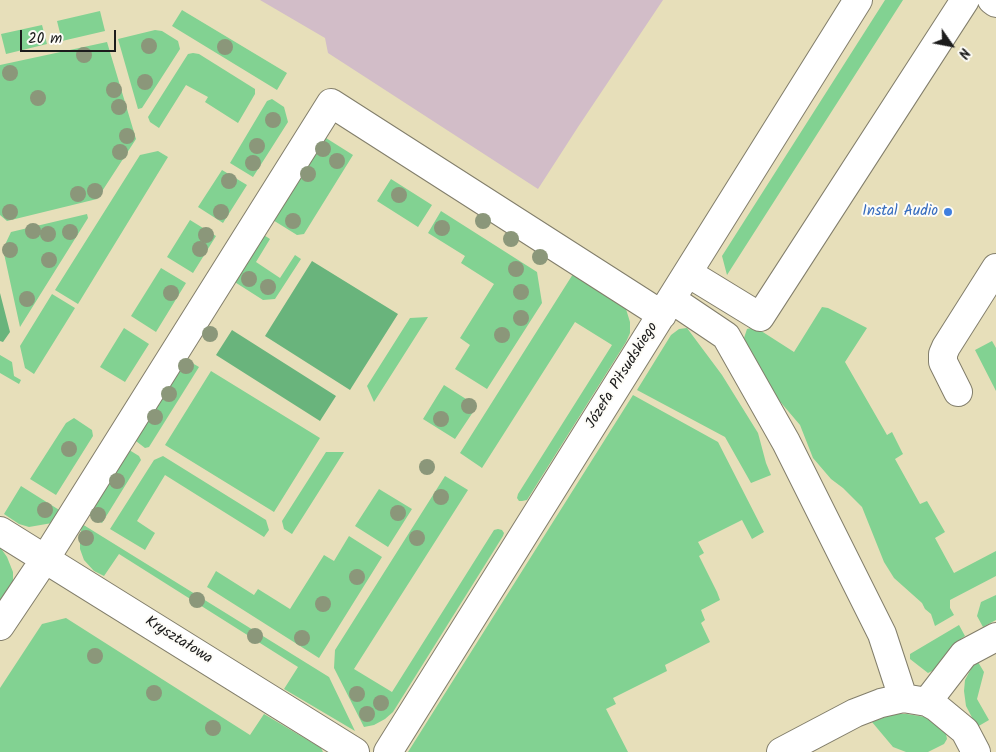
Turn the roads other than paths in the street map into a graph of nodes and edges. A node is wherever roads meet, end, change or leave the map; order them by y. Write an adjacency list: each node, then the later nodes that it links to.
1 (858, 0): 6 (street, Józefa Piłsudskiego)
2 (965, 0): 6 (street)
3 (992, 0): 4 (street)
4 (996, 3)
5 (996, 268): 8 (street)
6 (688, 273): 7 (street, Józefa Piłsudskiego)
7 (666, 307): 10 (street); 13 (street); 15 (street, Józefa Piłsudskiego)
8 (958, 392)
9 (0, 531): 10 (street, Kryształowa)
10 (45, 559): 11 (street); 14 (street, Kryształowa)
11 (0, 626)
12 (996, 637): 13 (street)
13 (915, 700): 16 (street); 17 (street)
14 (355, 752)
15 (388, 752)
16 (780, 752)
17 (976, 752)

